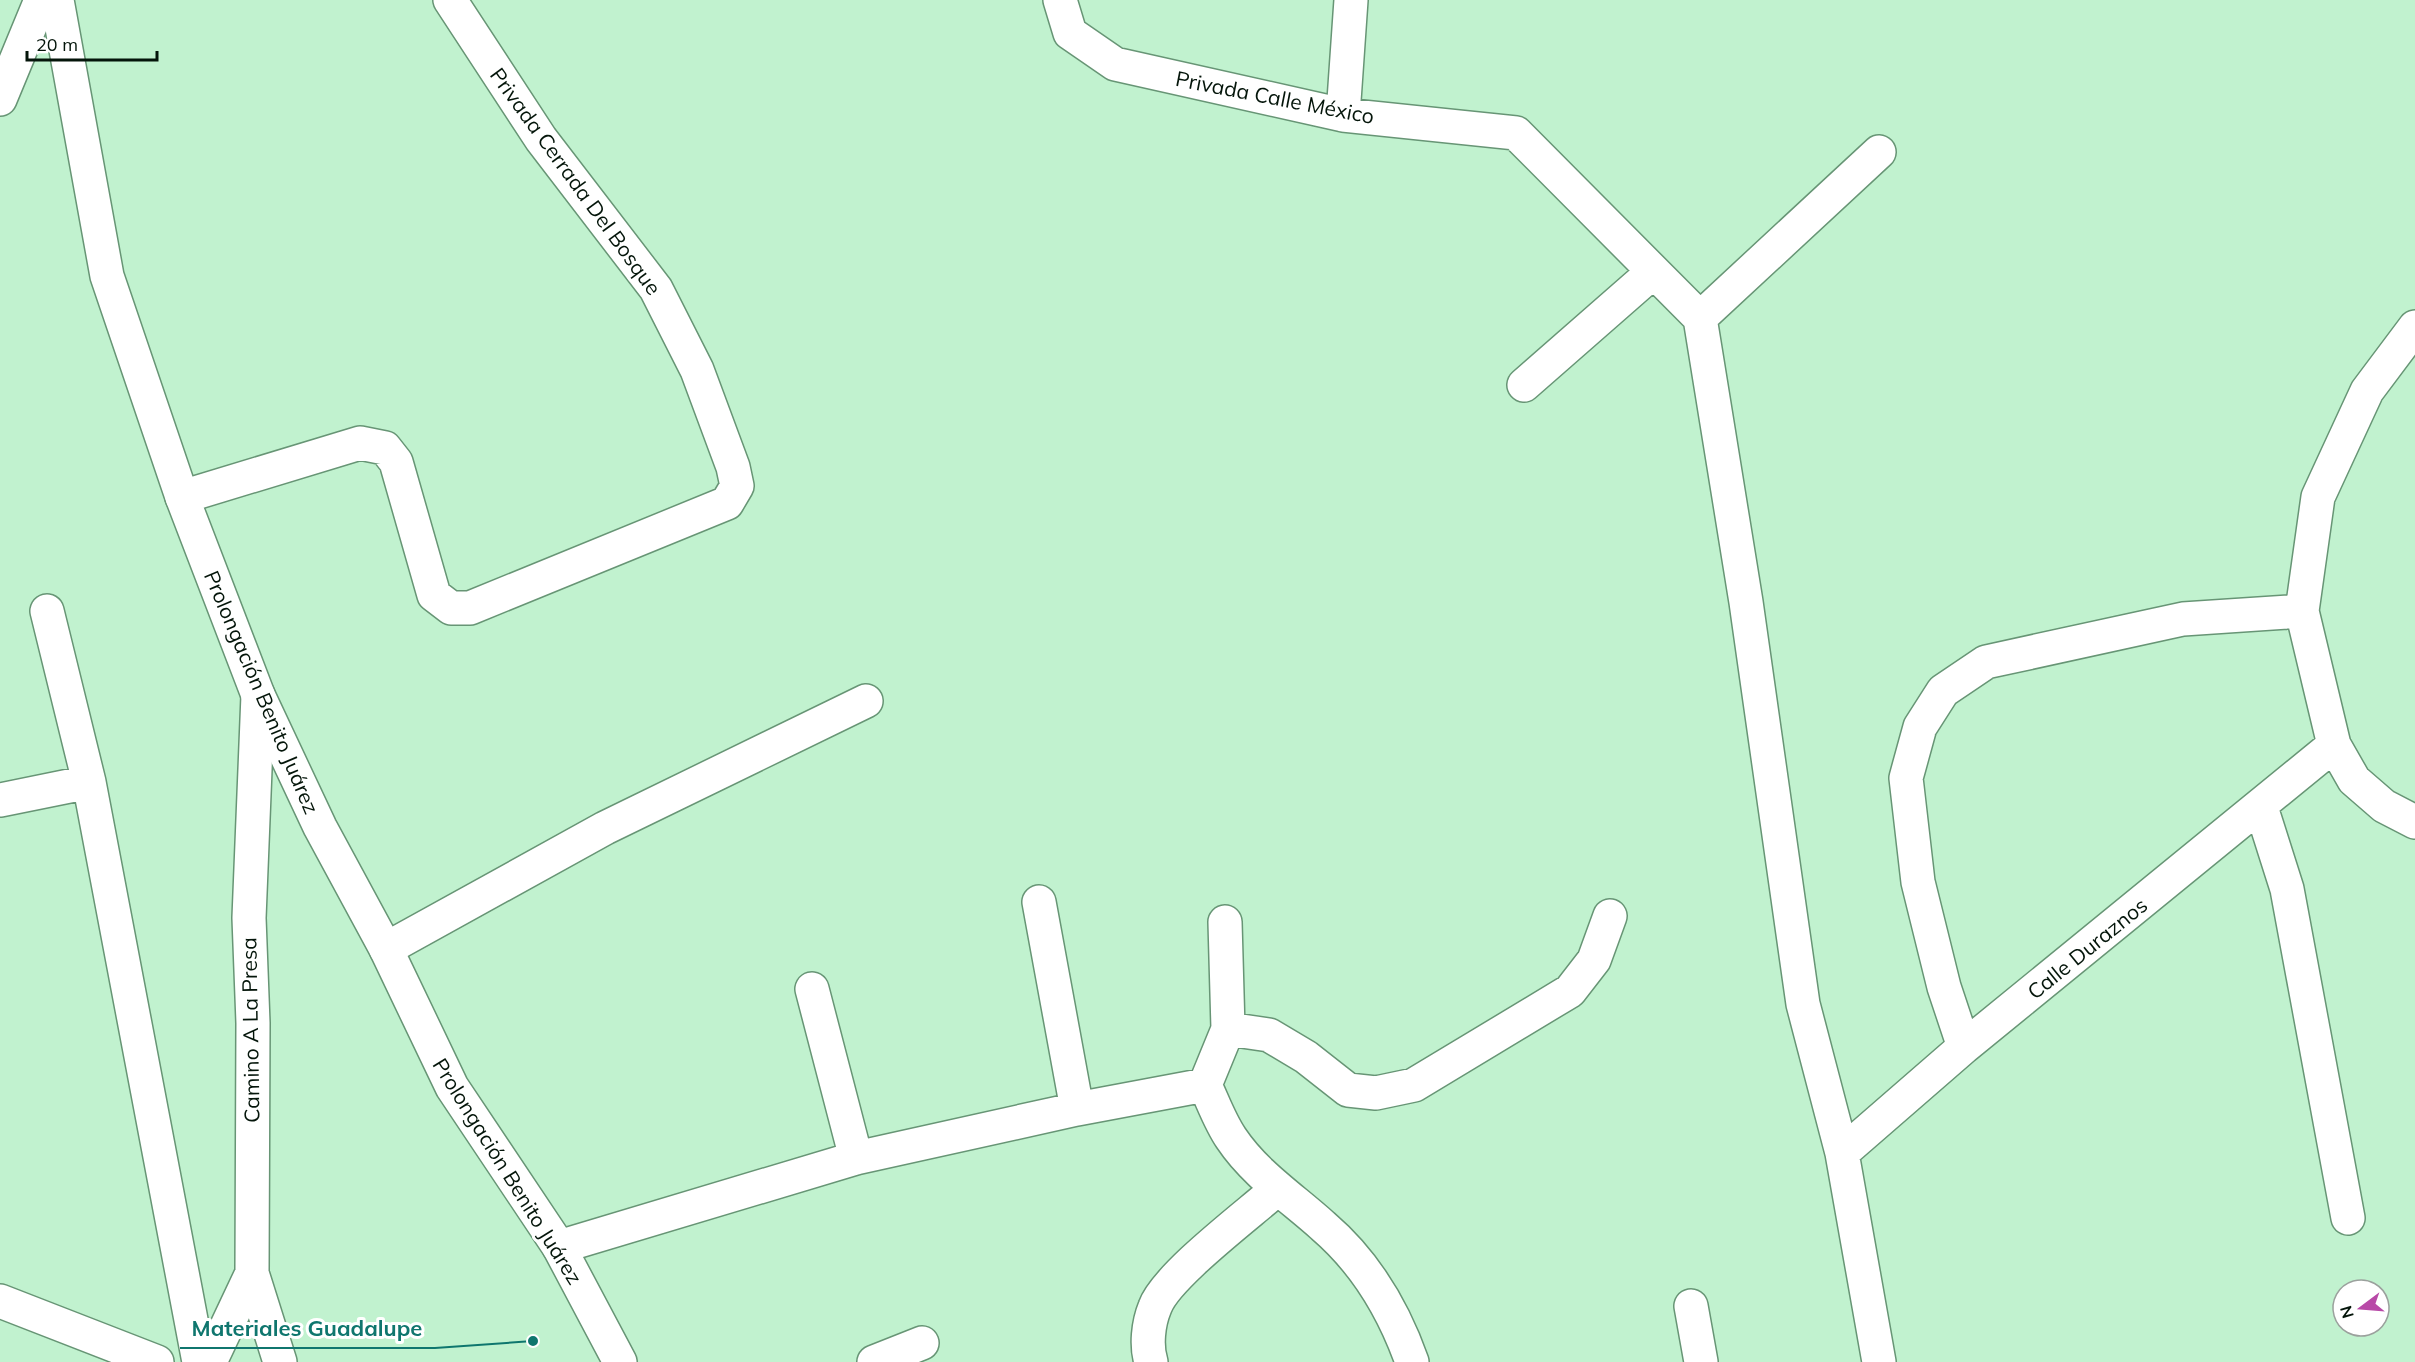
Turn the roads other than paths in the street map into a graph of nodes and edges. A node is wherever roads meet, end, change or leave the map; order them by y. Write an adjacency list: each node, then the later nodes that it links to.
1 (41, 0): 6 (street)
2 (57, 0): 13 (street, Prolongación Benito Juárez)
3 (450, 0): 13 (street, Privada Cerrada Del Bosque)
4 (1060, 0): 7 (street, Privada Calle México)
5 (1351, 0): 7 (street)
6 (0, 99)
7 (1343, 115): 9 (street, Privada Calle México)
8 (1879, 152): 10 (street)
9 (1653, 272): 10 (street, Privada Calle México); 12 (street)
10 (1700, 318): 32 (street)
11 (2415, 327): 15 (street)
12 (1524, 385)
13 (182, 497): 16 (street, Prolongación Benito Juárez)
14 (47, 610): 19 (street)
15 (2302, 611): 18 (street); 29 (street)
16 (258, 694): 26 (street, Prolongación Benito Juárez); 37 (street, Camino A La Presa)
17 (866, 701): 26 (street)
18 (2334, 745): 21 (street, Calle Duraznos); 22 (street)
19 (89, 782): 20 (street); 42 (street)
20 (0, 800)
21 (2261, 807): 29 (street, Calle Duraznos); 35 (street)
22 (2413, 820)
23 (1039, 902): 31 (street)
24 (1611, 916): 28 (street)
25 (1225, 922): 28 (street)
26 (386, 949): 36 (street, Prolongación Benito Juárez)
27 (812, 989): 33 (street)
28 (1228, 1029): 30 (street)
29 (1964, 1047): 32 (street, Calle Duraznos)
30 (1205, 1085): 31 (street); 34 (street)
31 (1077, 1109): 33 (street)
32 (1842, 1153): 50 (street)
33 (856, 1158): 36 (street)
34 (1277, 1189): 47 (street); 48 (street)
35 (2348, 1218)
36 (559, 1247): 45 (street, Prolongación Benito Juárez)
37 (252, 1273): 43 (street); 44 (street, Camino A La Presa)
38 (0, 1301): 41 (street)
39 (1691, 1306): 49 (street)
40 (922, 1344): 46 (street)
41 (157, 1362)
42 (199, 1362)
43 (210, 1362)
44 (279, 1362)
45 (620, 1362)
46 (874, 1362)
47 (1152, 1362)
48 (1412, 1362)
49 (1701, 1362)
50 (1879, 1362)

